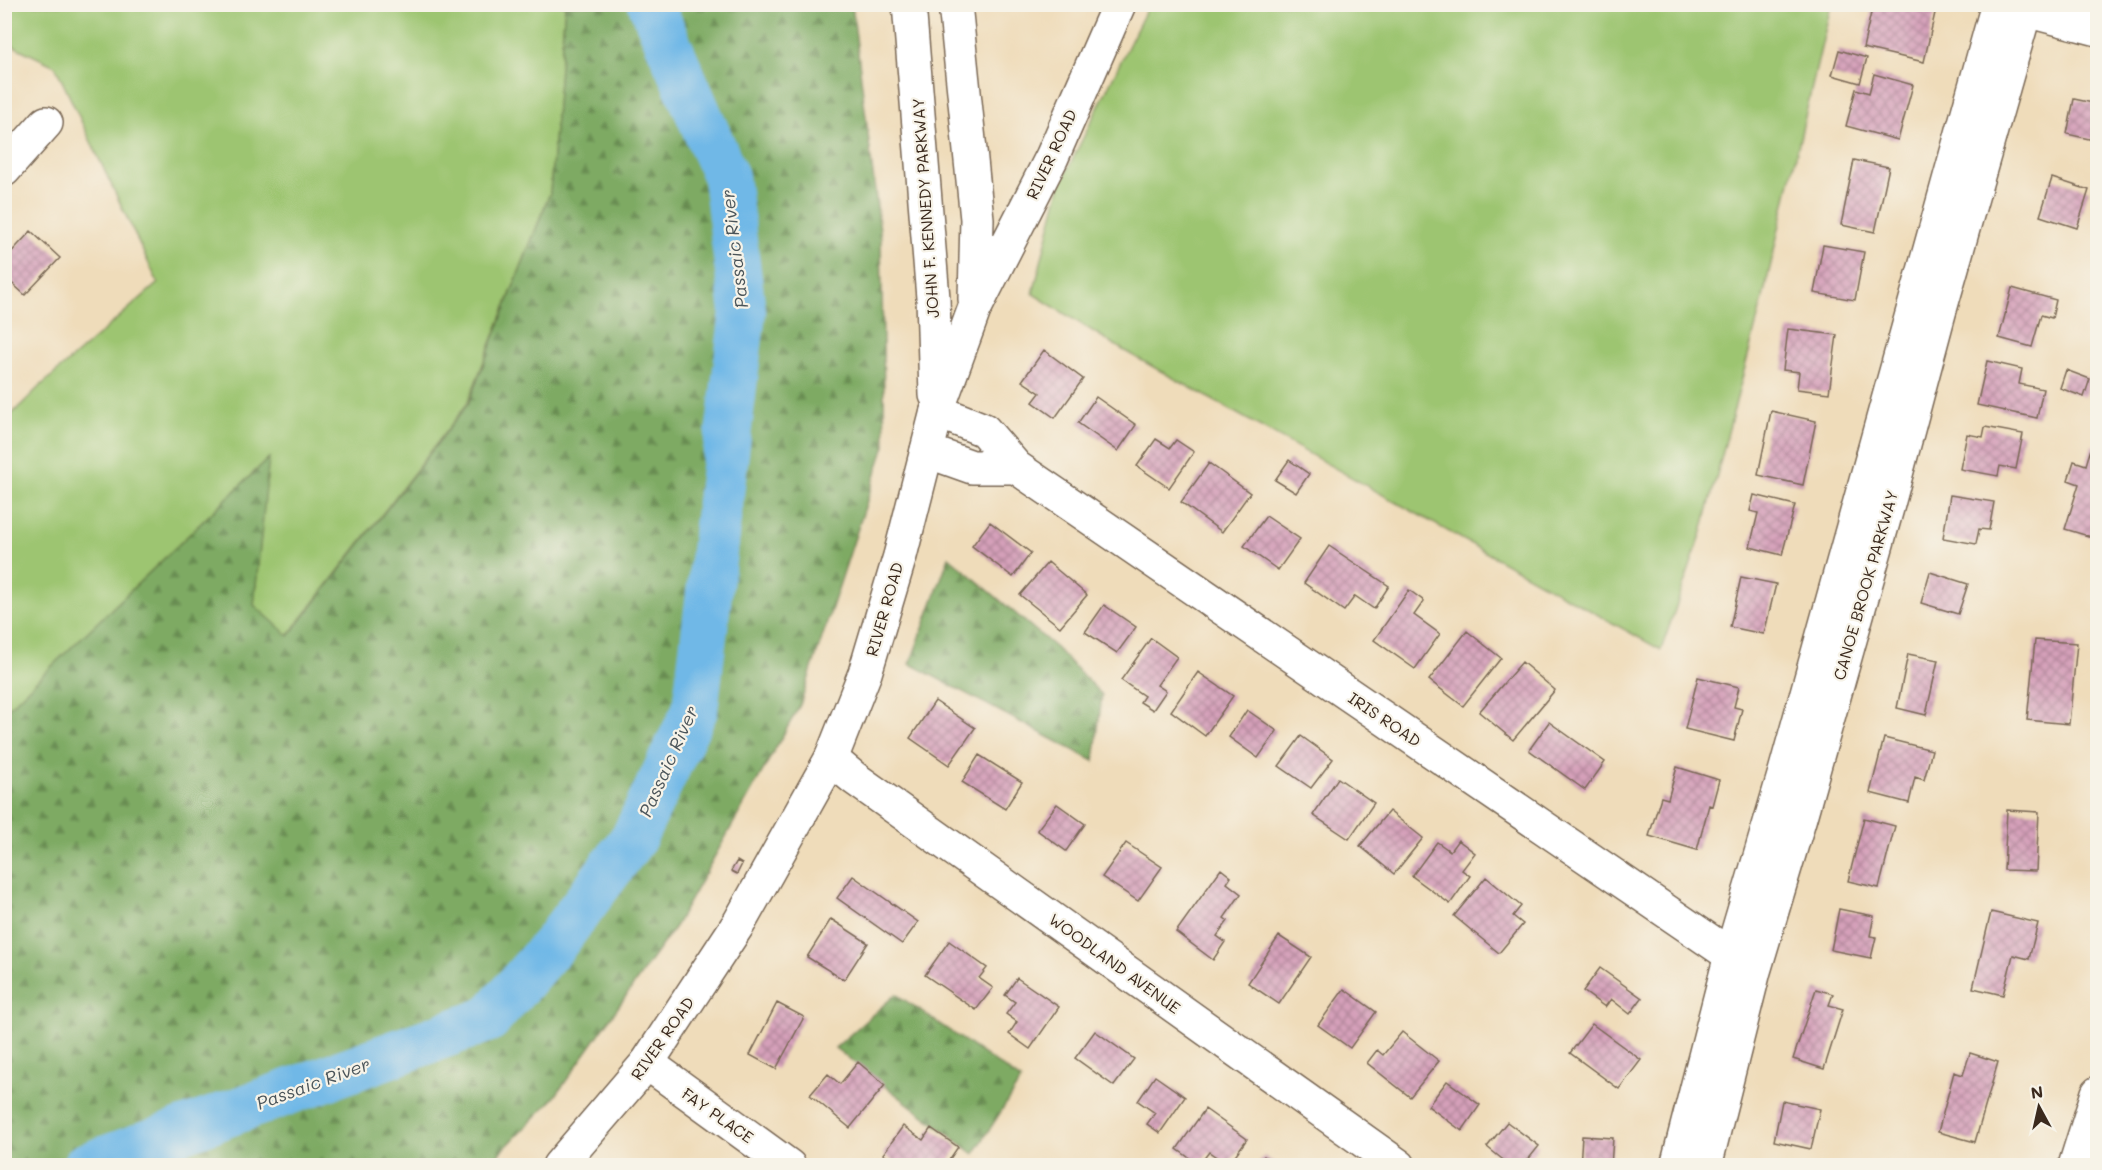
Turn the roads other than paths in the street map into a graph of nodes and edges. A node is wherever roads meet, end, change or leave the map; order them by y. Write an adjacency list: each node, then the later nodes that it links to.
1 (909, 4): 9 (street, JOHN F. KENNEDY PARKWAY)
2 (955, 4): 8 (street)
3 (1119, 4): 8 (street, RIVER ROAD)
4 (2014, 6): 5 (street); 13 (street, CANOE BROOK PARKWAY)
5 (2097, 29)
6 (46, 123): 7 (street)
7 (4, 170)
8 (974, 310): 9 (street, RIVER ROAD)
9 (937, 411): 10 (street, RIVER ROAD); 11 (street, IRIS ROAD)
10 (927, 451): 11 (street); 12 (street, RIVER ROAD)
11 (1016, 466): 13 (street, IRIS ROAD)
12 (831, 759): 14 (street, RIVER ROAD); 18 (street, WOODLAND AVENUE)
13 (1743, 963): 19 (street, CANOE BROOK PARKWAY); 20 (street, CANOE BROOK PARKWAY)
14 (647, 1063): 16 (street, RIVER ROAD); 17 (street, FAY PLACE)
15 (2097, 1093): 21 (street)
16 (559, 1166)
17 (789, 1166)
18 (1399, 1166)
19 (1677, 1166)
20 (1705, 1166)
21 (2075, 1166)

